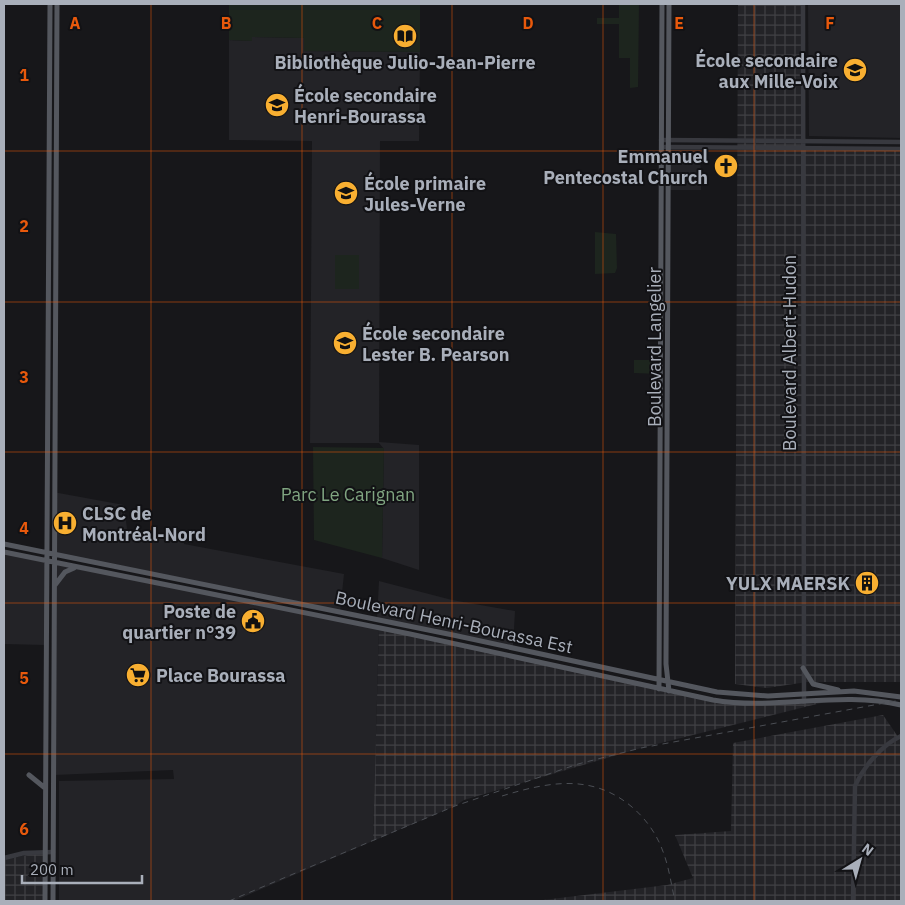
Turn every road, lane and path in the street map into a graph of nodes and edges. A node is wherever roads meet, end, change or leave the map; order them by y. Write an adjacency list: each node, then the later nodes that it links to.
1 (50, 4): 16 (main road)
2 (57, 4): 17 (main road)
3 (662, 4): 6 (main road, Boulevard Langelier)
4 (669, 4): 7 (main road, Boulevard Langelier)
5 (803, 4): 8 (street, Boulevard Albert-Hudon)
6 (661, 140): 7 (street); 10 (main road, Boulevard Langelier)
7 (668, 140): 8 (street); 11 (main road, Boulevard Langelier)
8 (803, 141): 9 (street); 12 (street, Boulevard Albert-Hudon)
9 (901, 142)
10 (660, 147): 11 (street); 23 (main road, Boulevard Langelier)
11 (668, 147): 12 (street); 24 (main road, Boulevard Langelier)
12 (803, 148): 13 (street); 22 (street, Boulevard Albert-Hudon)
13 (901, 148)
14 (4, 544): 16 (main road, Boulevard Henri-Bourassa Est)
15 (4, 552): 18 (main road, Boulevard Henri-Bourassa Est)
16 (46, 553): 17 (main road, Boulevard Henri-Bourassa Est); 18 (main road)
17 (54, 555): 19 (main road); 23 (main road, Boulevard Henri-Bourassa Est)
18 (46, 561): 19 (main road, Boulevard Henri-Bourassa Est); 34 (main road)
19 (54, 562): 20 (main road, Boulevard Henri-Bourassa Est); 21 (main road)
20 (82, 569): 21 (main road); 25 (main road, Boulevard Henri-Bourassa Est)
21 (54, 592): 36 (main road)
22 (803, 668): 27 (main road); 28 (street, Boulevard Albert-Hudon)
23 (659, 679): 24 (main road, Boulevard Henri-Bourassa Est); 25 (main road, Boulevard Langelier)
24 (667, 681): 26 (main road, Boulevard Langelier); 28 (main road, Boulevard Henri-Bourassa Est)
25 (659, 689): 26 (main road, Boulevard Henri-Bourassa Est)
26 (669, 691): 30 (main road, Boulevard Henri-Bourassa Est)
27 (841, 691): 28 (main road, Boulevard Henri-Bourassa Est); 29 (main road, Boulevard Henri-Bourassa Est)
28 (803, 693): 30 (street, Boulevard Albert-Hudon)
29 (901, 698)
30 (804, 702): 31 (main road, Boulevard Henri-Bourassa Est)
31 (901, 705)
32 (899, 737): 40 (street)
33 (29, 775): 34 (main road)
34 (45, 788): 35 (main road)
35 (45, 852): 36 (street); 37 (street); 38 (main road)
36 (53, 852): 39 (main road)
37 (4, 858)
38 (44, 901)
39 (53, 901)
40 (853, 901)

